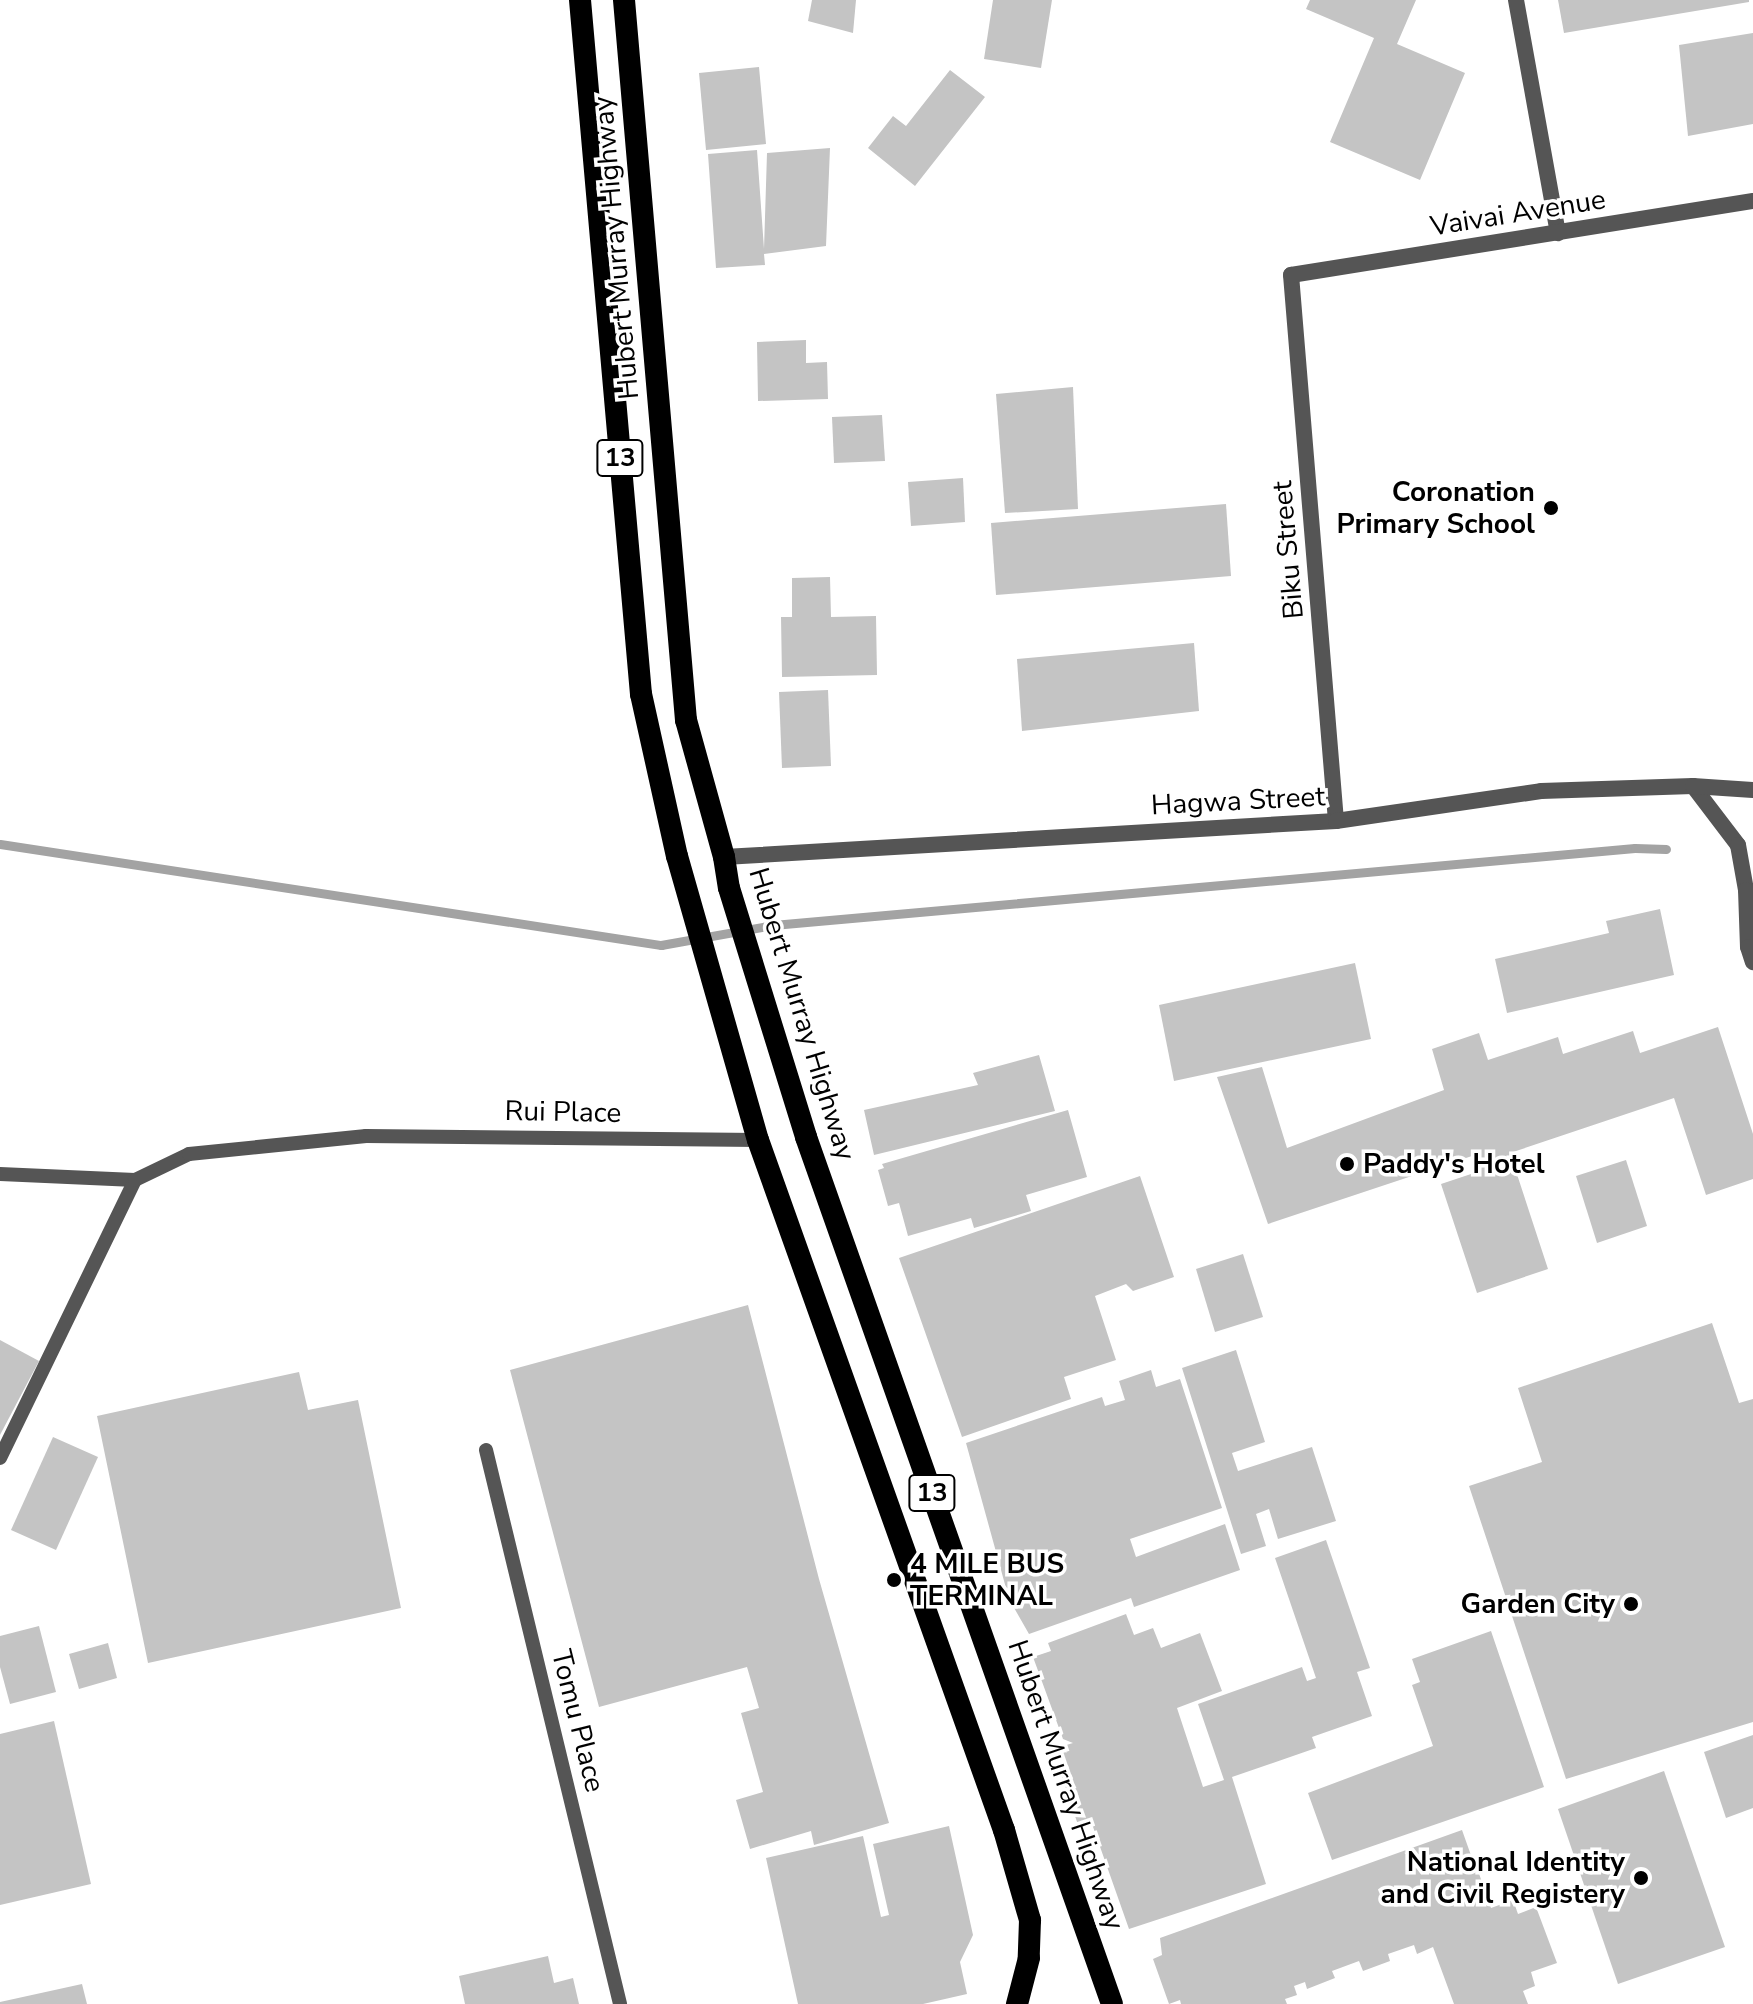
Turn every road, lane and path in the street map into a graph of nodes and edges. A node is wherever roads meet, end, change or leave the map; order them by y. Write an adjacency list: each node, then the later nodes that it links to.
1 (580, 0): 12 (highway, Hubert Murray Highway / 13)
2 (624, 0): 10 (highway, Hubert Murray Highway / 13)
3 (1516, 0): 5 (street)
4 (1753, 201): 5 (street, Vaivai Avenue)
5 (1558, 233): 6 (street, Vaivai Avenue)
6 (1291, 275): 9 (street, Biku Street)
7 (1693, 786): 8 (street, Hagwa Street); 9 (street, Hagwa Street); 11 (street)
8 (1753, 790)
9 (1336, 821): 10 (street, Hagwa Street)
10 (724, 857): 19 (highway, Hubert Murray Highway / 13)
11 (1751, 952)
12 (758, 1140): 14 (lane, Rui Place); 18 (highway, Hubert Murray Highway / 13)
13 (0, 1174): 14 (lane)
14 (135, 1180): 16 (lane)
15 (486, 1450): 17 (lane, Tomu Place)
16 (0, 1458)
17 (620, 2004)
18 (1017, 2004)
19 (1112, 2004)

